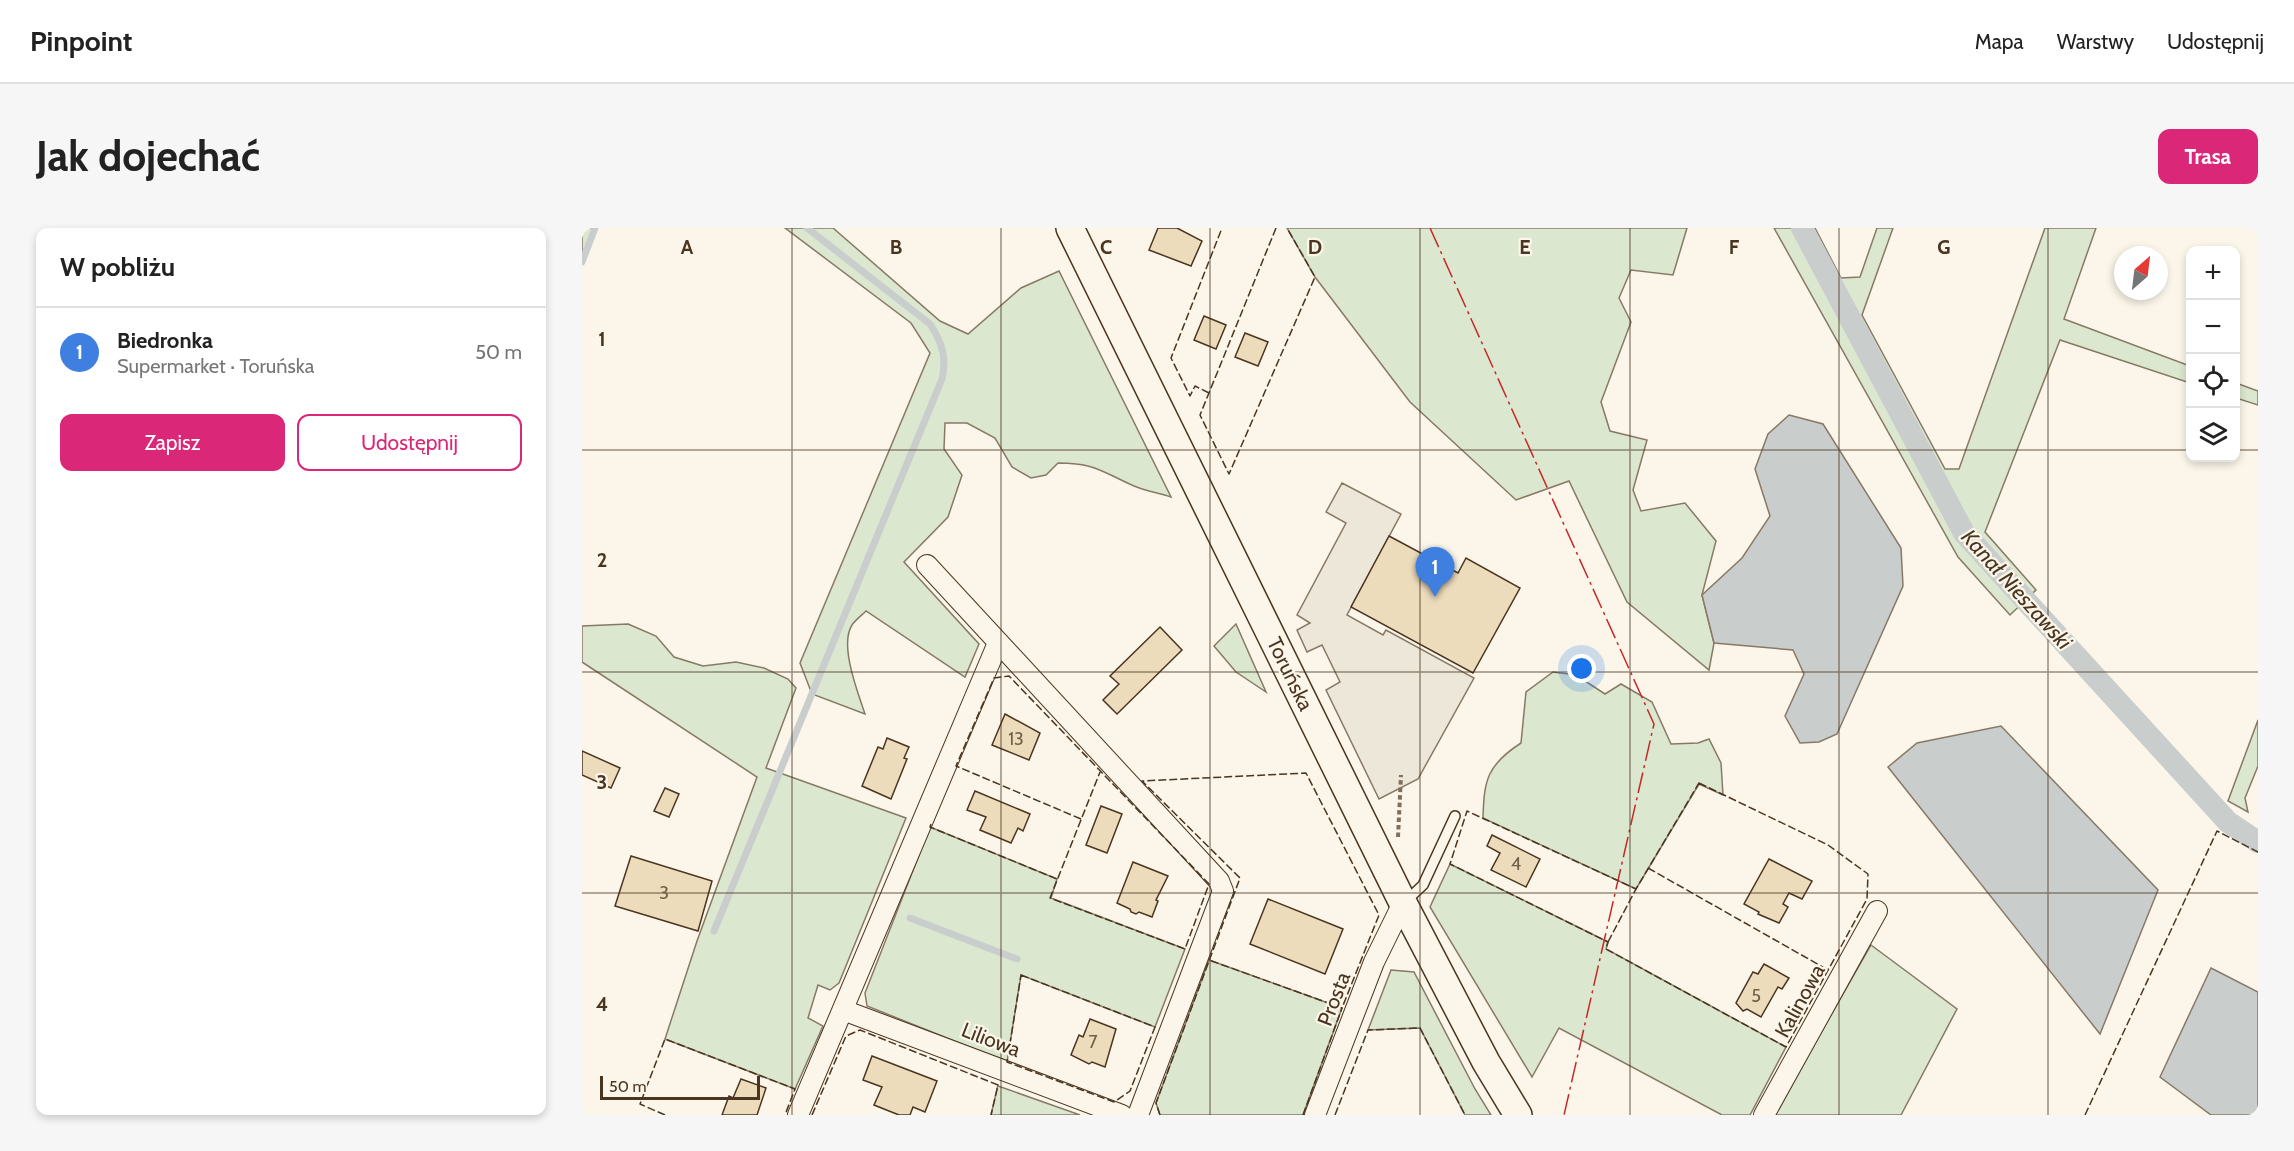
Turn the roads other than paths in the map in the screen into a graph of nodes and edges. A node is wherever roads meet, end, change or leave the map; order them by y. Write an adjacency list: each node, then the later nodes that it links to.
1 (1070, 228): 5 (main road, Toruńska)
2 (927, 565): 3 (street)
3 (998, 643): 7 (street); 10 (street)
4 (1455, 816): 5 (lane)
5 (1403, 903): 11 (street, Prosta); 12 (main road, Toruńska)
6 (1877, 911): 13 (street, Kalinowa)
7 (843, 1010): 8 (street); 9 (street, Liliowa)
8 (798, 1115)
9 (1122, 1115)
10 (1138, 1115)
11 (1316, 1115)
12 (1518, 1115)
13 (1764, 1115)

